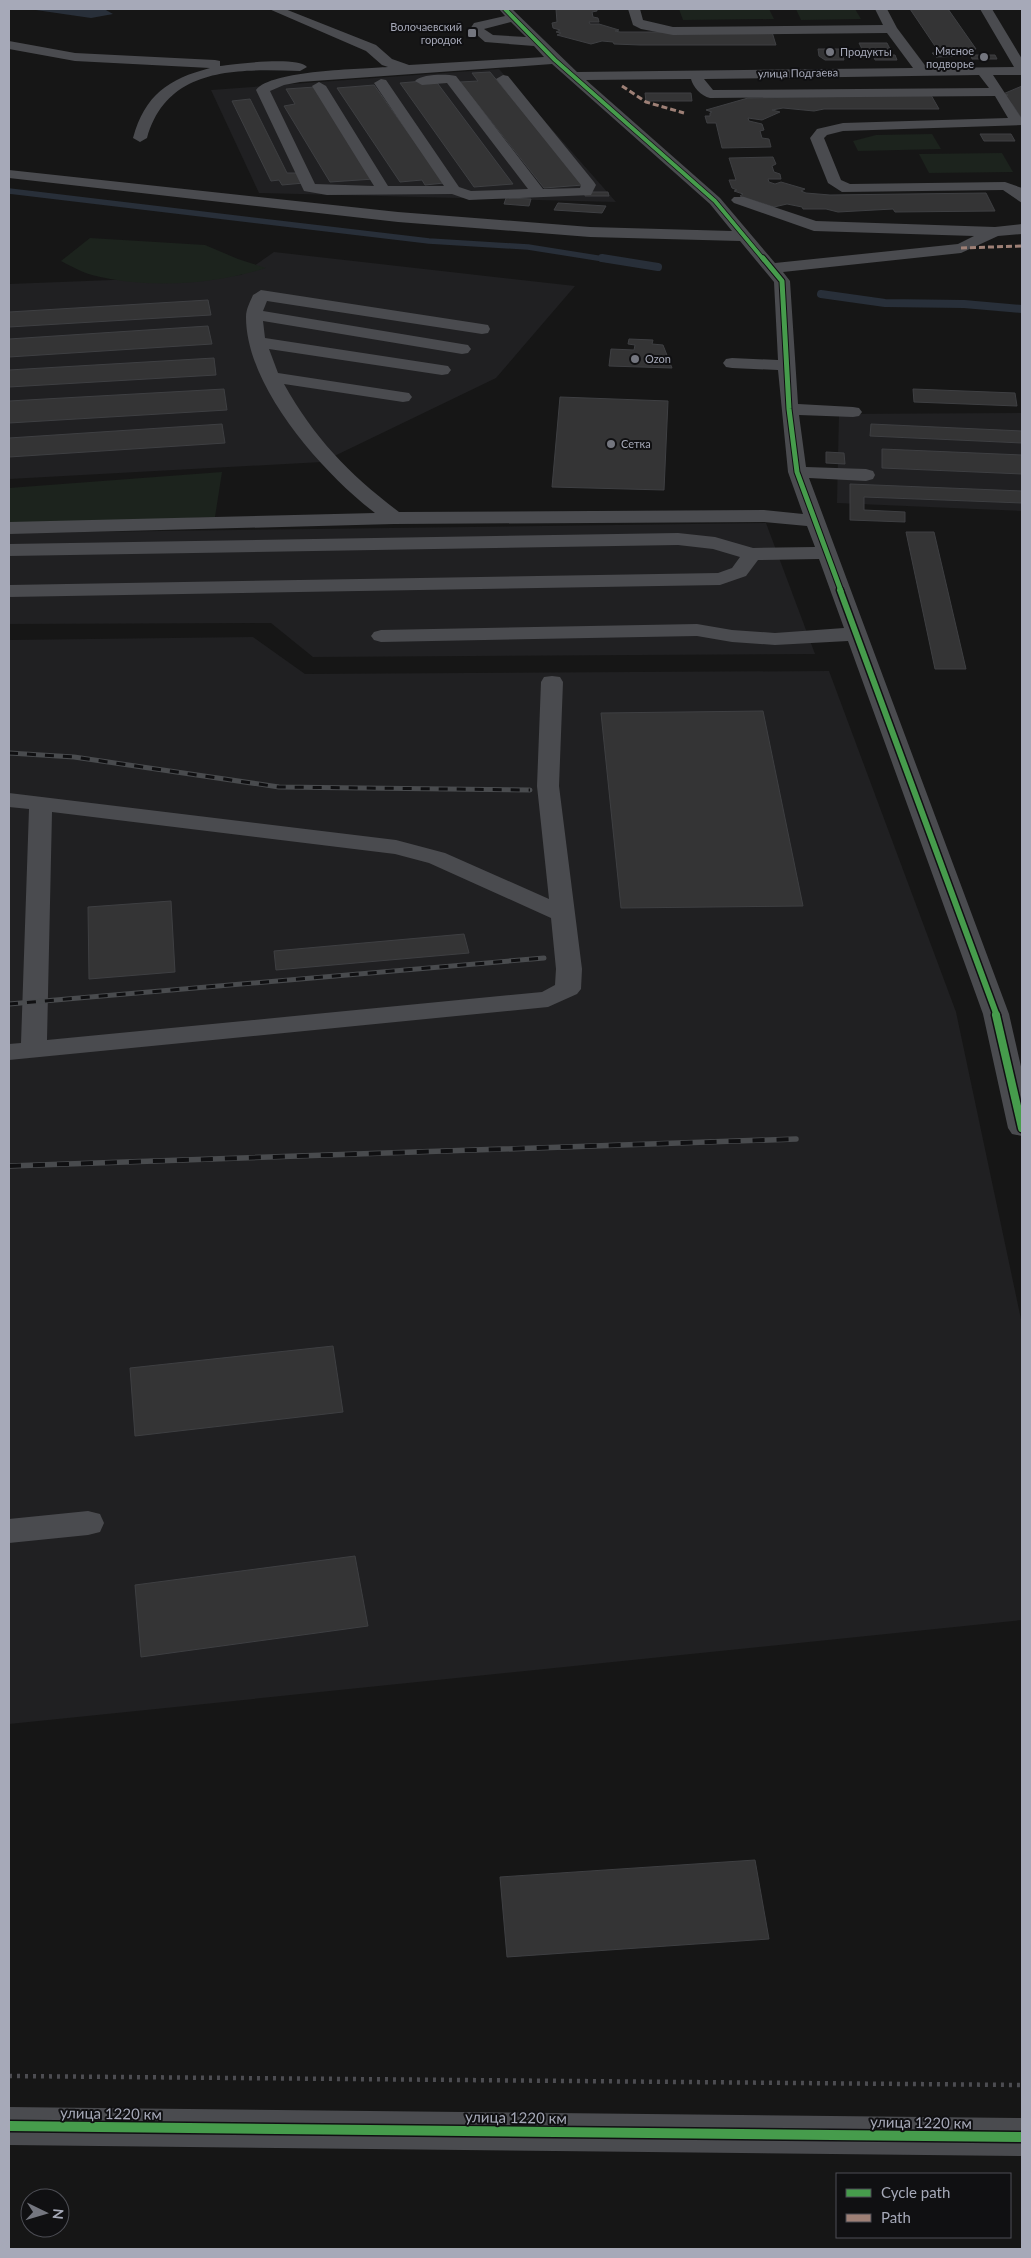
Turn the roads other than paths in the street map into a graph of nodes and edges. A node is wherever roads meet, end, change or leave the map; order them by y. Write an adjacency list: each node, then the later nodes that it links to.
1 (275, 9): 11 (street)
2 (634, 9): 6 (street)
3 (880, 9): 6 (street)
4 (986, 9): 12 (street)
5 (509, 13): 7 (street); 7 (street)
6 (890, 29): 13 (street)
7 (537, 42): 9 (street)
8 (10, 46): 10 (street)
9 (555, 60): 11 (street); 16 (street)
10 (282, 66): 11 (street); 23 (street)
11 (407, 69): 20 (street)
12 (1022, 71): 14 (street, улица Подгаева)
13 (923, 72): 14 (street, улица Подгаева); 15 (street, улица Подгаева)
14 (983, 72): 21 (street)
15 (696, 74): 16 (street, улица Подгаева); 21 (street)
16 (574, 76): 32 (street)
17 (503, 79): 27 (street)
18 (381, 83): 19 (street); 25 (street); 27 (street)
19 (319, 86): 20 (street); 26 (street)
20 (263, 90): 26 (street)
21 (999, 92): 22 (street)
22 (1020, 126): 28 (street)
23 (140, 138)
24 (9, 174): 32 (street)
25 (454, 190): 26 (street); 27 (street)
26 (384, 191)
27 (539, 194)
28 (1022, 198)
29 (739, 200): 31 (street)
30 (1022, 230): 31 (street)
31 (995, 232): 33 (street)
32 (745, 236): 33 (street)
33 (772, 268): 39 (street)
34 (254, 315): 35 (street); 36 (street); 37 (street)
35 (482, 329)
36 (258, 342): 40 (street); 41 (street)
37 (462, 349)
38 (732, 362): 39 (street)
39 (786, 365): 43 (street)
40 (442, 370)
41 (271, 377): 42 (street); 47 (street)
42 (403, 398)
43 (788, 409): 44 (street); 45 (street)
44 (852, 412)
45 (797, 472): 46 (street); 48 (street)
46 (866, 476)
47 (394, 518): 48 (street); 49 (street)
48 (815, 521): 51 (street)
49 (9, 528)
50 (9, 550): 52 (street)
51 (827, 553): 52 (street); 54 (street)
52 (752, 554): 53 (street)
53 (9, 592)
54 (856, 634): 55 (street); 61 (street)
55 (381, 636)
56 (552, 682): 59 (street)
57 (9, 800): 58 (street)
58 (41, 804): 59 (street); 60 (street)
59 (562, 914): 60 (street)
60 (21, 1050)
61 (1022, 1128)
62 (88, 1523): 63 (street)
63 (9, 1531)
64 (9, 2126): 65 (street, улица 1220 км)
65 (1022, 2137)

